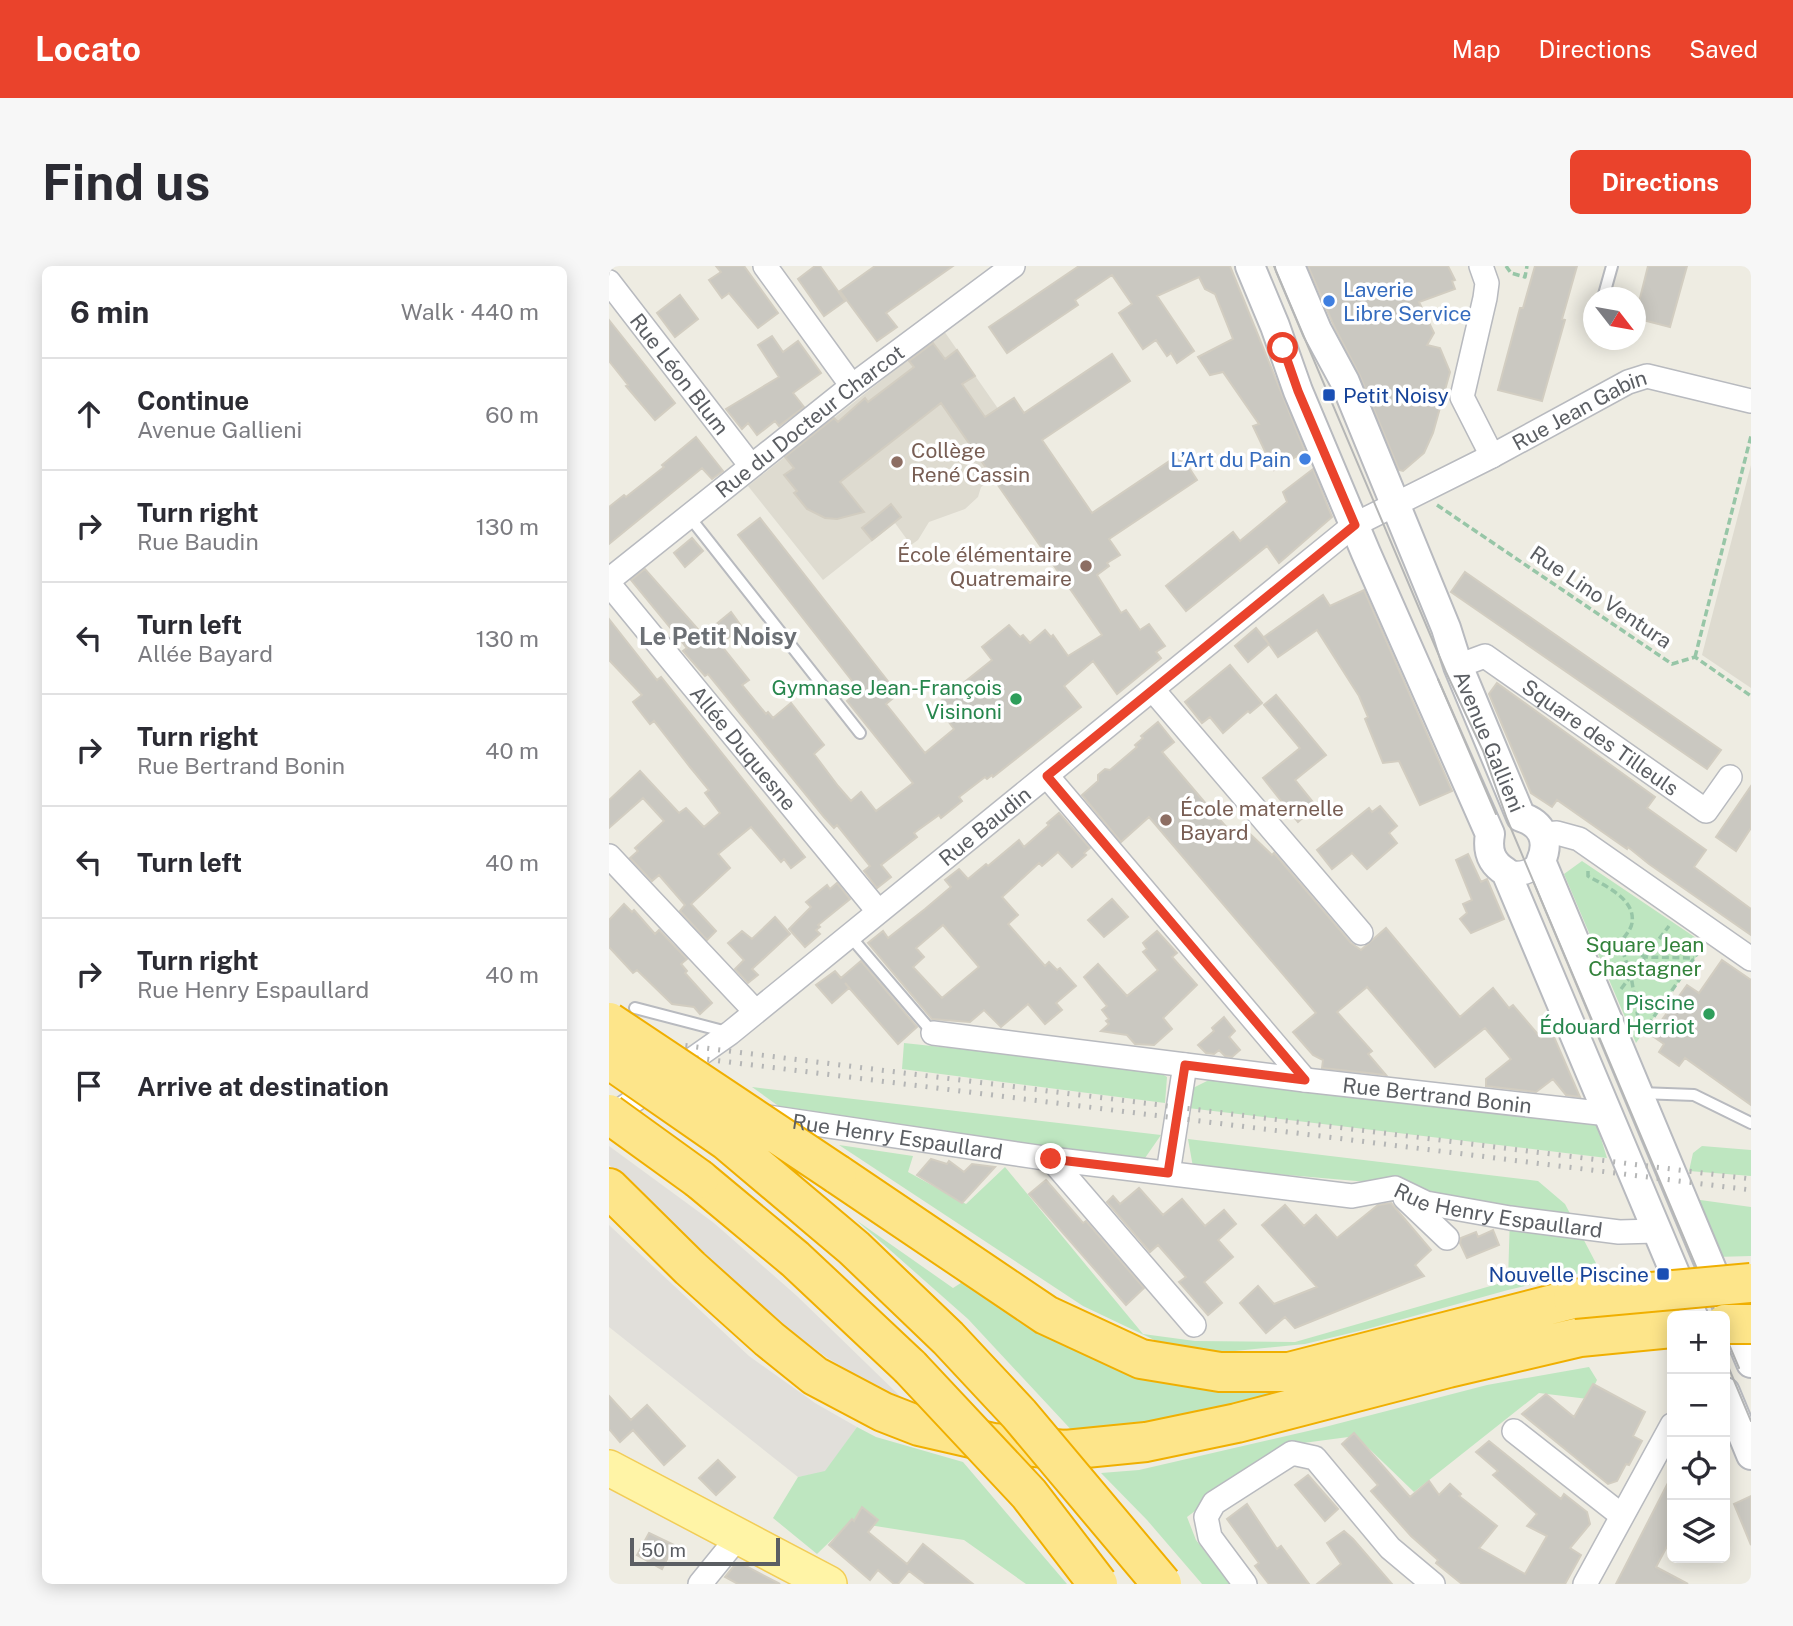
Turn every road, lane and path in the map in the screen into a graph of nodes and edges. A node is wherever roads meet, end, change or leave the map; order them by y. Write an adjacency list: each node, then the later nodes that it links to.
1 (765, 266): 11 (street)
2 (1013, 266): 11 (street, Rue du Docteur Charcot)
3 (1250, 266): 19 (street, Avenue Gallieni)
4 (1290, 266): 17 (street, Avenue Gallieni)
5 (1481, 266): 14 (street)
6 (1506, 266): 7 (path)
7 (1527, 266)
8 (1612, 266): 10 (lane)
9 (609, 282): 15 (street, Rue Léon Blum)
10 (1606, 287)
11 (852, 386): 15 (street, Rue du Docteur Charcot)
12 (1751, 401): 14 (street, Rue Jean Gabin)
13 (1751, 436): 21 (path)
14 (1492, 456): 17 (street, Rue Jean Gabin)
15 (751, 466): 18 (street, Rue du Docteur Charcot)
16 (1436, 504): 21 (path, Rue Lino Ventura)
17 (1395, 506): 19 (street, Rue Baudin); 22 (street, Avenue Gallieni)
18 (688, 515): 20 (street, Rue du Docteur Charcot); 25 (lane)
19 (1355, 525): 23 (street, Rue Baudin); 28 (street, Avenue Gallieni)
20 (609, 582): 34 (street, Allée Duquesne)
21 (1695, 657): 24 (path, Rue Lino Ventura)
22 (1458, 666): 27 (street, Square des Tilleuls); 29 (street, Avenue Gallieni)
23 (1153, 690): 26 (street, Rue Baudin); 36 (street)
24 (1751, 696)
25 (860, 733)
26 (1047, 776): 34 (street, Rue Baudin); 53 (street)
27 (1730, 777)
28 (1490, 834): 29 (street); 32 (street, Avenue Gallieni)
29 (1535, 837): 30 (street); 32 (street); 39 (street, Avenue Gallieni)
30 (1585, 844): 33 (street); 38 (path)
31 (609, 856): 44 (street)
32 (1506, 872): 56 (street, Avenue Gallieni)
33 (1681, 910): 35 (street); 40 (path)
34 (879, 911): 37 (street, Rue Baudin)
35 (1712, 932): 41 (path); 42 (street)
36 (1361, 933)
37 (849, 935): 44 (street, Rue Baudin); 48 (lane)
38 (1620, 943): 39 (path); 40 (path); 43 (path)
39 (1579, 953): 45 (street, Avenue Gallieni)
40 (1645, 957): 41 (path); 43 (path)
41 (1694, 958): 49 (path)
42 (1751, 959)
43 (1631, 976): 45 (path); 49 (path)
44 (755, 1011): 47 (street, Rue Baudin)
45 (1604, 1012): 51 (street, Avenue Gallieni)
46 (622, 1015): 47 (lane); 64 (highway, bridge)
47 (730, 1032): 55 (street, Rue Baudin)
48 (933, 1032): 52 (street, Rue Bertrand Bonin)
49 (1641, 1035): 51 (path)
50 (609, 1059): 81 (highway, bridge)
51 (1624, 1061): 54 (street, Avenue Gallieni)
52 (1185, 1065): 53 (street, Rue Bertrand Bonin); 59 (street)
53 (1305, 1080): 56 (street, Rue Bertrand Bonin)
54 (1637, 1093): 57 (lane); 70 (street, Avenue Gallieni)
55 (618, 1110): 58 (street, Rue Henry Espaullard); 80 (highway, bridge)
56 (1608, 1114): 62 (street, Avenue Gallieni)
57 (1751, 1124)
58 (1051, 1159): 59 (street, Rue Henry Espaullard); 68 (street)
59 (1168, 1173): 61 (street, Rue Henry Espaullard)
60 (609, 1188): 69 (highway)
61 (1395, 1188): 62 (street, Rue Henry Espaullard); 63 (street)
62 (1656, 1231): 65 (street, Avenue Gallieni)
63 (1447, 1238)
64 (1751, 1283)
65 (1691, 1311)
66 (1730, 1324): 67 (highway, bridge)
67 (1751, 1324)
68 (1194, 1325)
69 (1667, 1328)
70 (1751, 1363)
71 (1730, 1404): 74 (street)
72 (1514, 1431): 76 (street)
73 (1667, 1434): 76 (street)
74 (1751, 1455)
75 (609, 1468): 77 (main road)
76 (1621, 1515): 84 (street)
77 (739, 1536): 78 (street); 79 (main road)
78 (700, 1584)
79 (829, 1584)
80 (1098, 1584)
81 (1163, 1584)
82 (1245, 1584): 83 (street)
83 (1433, 1584)
84 (1585, 1584)

